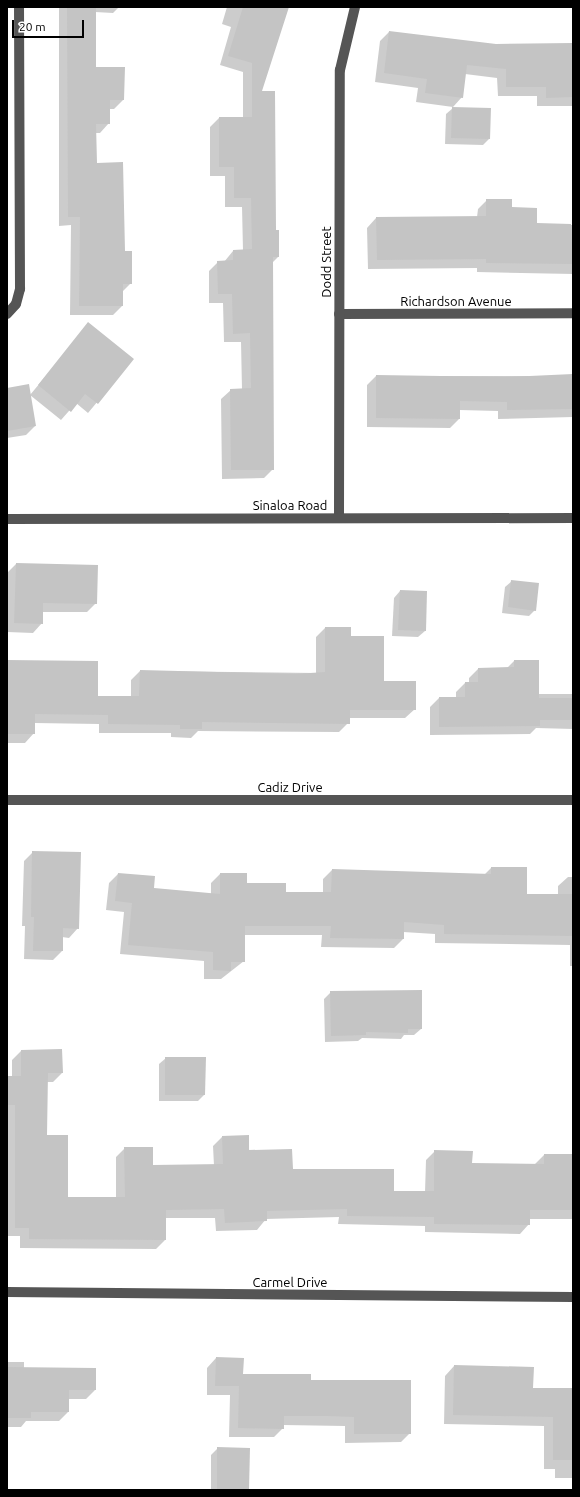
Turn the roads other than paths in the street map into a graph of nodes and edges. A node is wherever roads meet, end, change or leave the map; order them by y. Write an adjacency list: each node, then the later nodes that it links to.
1 (19, 7): 3 (street)
2 (355, 7): 4 (street, Dodd Street)
3 (7, 314)
4 (339, 314): 5 (street, Richardson Avenue); 6 (street, Dodd Street)
5 (573, 314)
6 (339, 518): 7 (street, Sinaloa Road); 8 (street, Sinaloa Road)
7 (573, 518)
8 (7, 519)
9 (7, 800): 10 (street, Cadiz Drive)
10 (573, 800)
11 (7, 1292): 12 (street, Carmel Drive)
12 (573, 1297)

